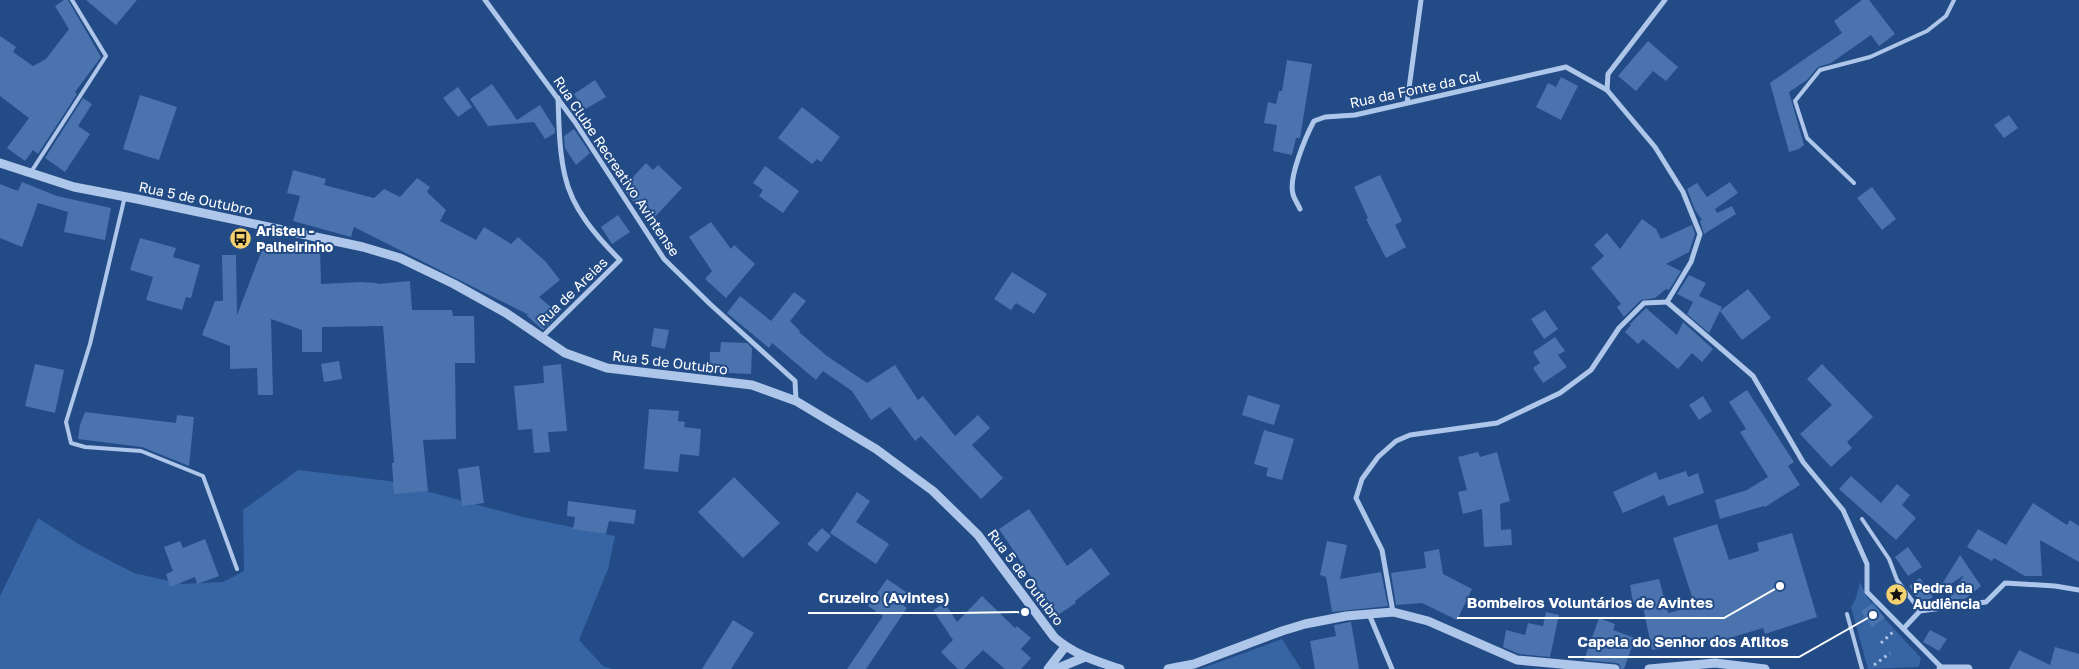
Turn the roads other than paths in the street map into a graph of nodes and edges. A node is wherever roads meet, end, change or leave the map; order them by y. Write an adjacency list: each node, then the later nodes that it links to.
1 (72, 0): 10 (lane)
2 (485, 0): 7 (street, Rua Clube Recreativo Avintense)
3 (1421, 0): 8 (street)
4 (1665, 0): 6 (street)
5 (1954, 0): 11 (lane)
6 (1607, 90): 8 (street, Rua da Fonte da Cal); 14 (street)
7 (558, 98): 15 (street, Rua de Areias); 16 (street, Rua Clube Recreativo Avintense)
8 (1407, 103): 13 (street, Rua da Fonte da Cal)
9 (0, 163): 10 (street, Rua 5 de Outubro)
10 (30, 173): 12 (street, Rua 5 de Outubro)
11 (1854, 183)
12 (125, 196): 15 (street, Rua 5 de Outubro); 18 (lane)
13 (1300, 209)
14 (1667, 302): 21 (street); 24 (street)
15 (541, 338): 16 (street, Rua 5 de Outubro)
16 (796, 401): 25 (street, Rua 5 de Outubro)
17 (1862, 519): 20 (lane)
18 (237, 569)
19 (2079, 590): 20 (street)
20 (1920, 611): 24 (street)
21 (1393, 612): 22 (street); 32 (street)
22 (1369, 614): 30 (street); 31 (street)
23 (1847, 614): 35 (lane)
24 (1904, 628): 36 (street)
25 (1065, 647): 26 (street, Rua 5 de Outubro); 27 (street)
26 (1085, 658): 28 (street); 29 (street, Rua 5 de Outubro)
27 (1048, 669)
28 (1056, 669)
29 (1120, 669)
30 (1168, 669)
31 (1392, 669)
32 (1615, 669)
33 (1649, 669): 34 (street)
34 (1764, 669)
35 (1862, 669)
36 (1942, 669): 37 (street)
37 (1968, 669)

